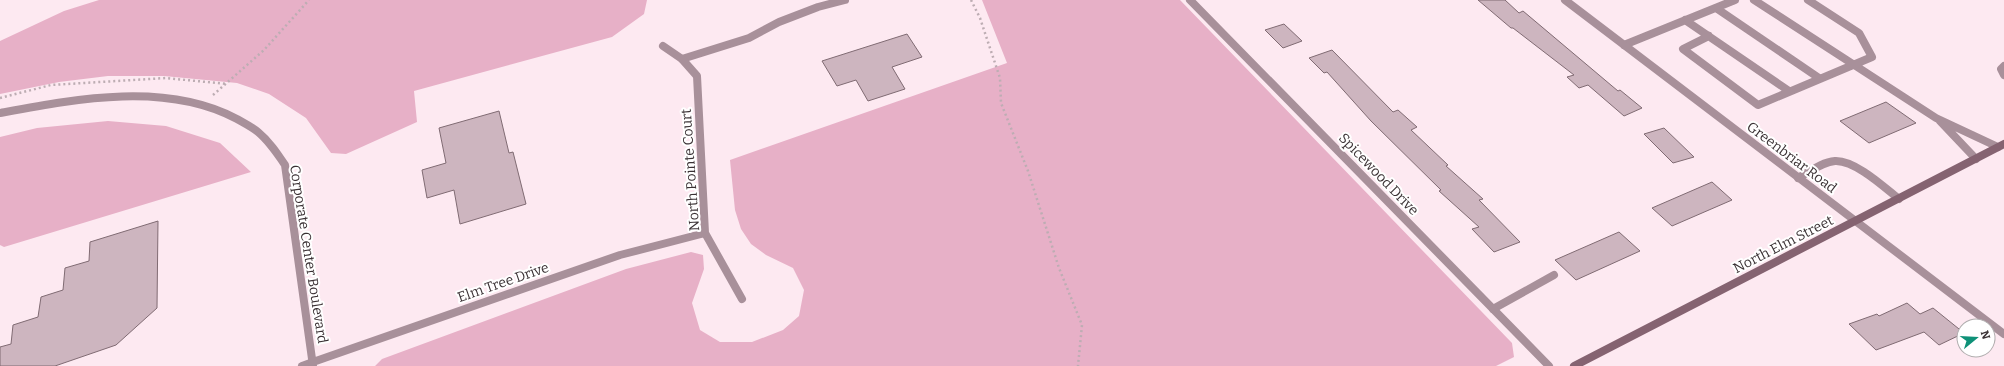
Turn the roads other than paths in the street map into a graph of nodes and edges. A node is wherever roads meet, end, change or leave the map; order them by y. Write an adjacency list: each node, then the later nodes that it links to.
1 (845, 0): 12 (street)
2 (1190, 0): 28 (street, Spicewood Drive)
3 (1565, 0): 10 (street, Greenbriar Road)
4 (1734, 0): 7 (street)
5 (1754, 0): 13 (street)
6 (1808, 0): 13 (street)
7 (1716, 8): 8 (street); 16 (street)
8 (1685, 20): 9 (street); 10 (street)
9 (1709, 36): 17 (street); 17 (street)
10 (1624, 45): 22 (street, Greenbriar Road)
11 (663, 46): 12 (street, North Pointe Court)
12 (682, 59): 25 (street, North Pointe Court)
13 (1853, 64): 16 (street); 19 (street)
14 (2004, 66): 15 (street)
15 (2004, 75)
16 (1819, 78): 17 (street)
17 (1788, 91)
18 (0, 113): 30 (street, Corporate Center Boulevard)
19 (1936, 118): 20 (street); 21 (street)
20 (2001, 146): 21 (main road, North Elm Street)
21 (1976, 159): 23 (main road, North Elm Street)
22 (1798, 178): 23 (street); 24 (street, Greenbriar Road)
23 (1899, 199): 24 (main road, North Elm Street)
24 (1855, 222): 29 (street, Greenbriar Road); 33 (main road, North Elm Street)
25 (705, 233): 27 (street, North Pointe Court); 30 (street, Elm Tree Drive)
26 (1554, 275): 28 (street)
27 (742, 299)
28 (1493, 309): 32 (street, Spicewood Drive)
29 (2004, 334)
30 (313, 364): 31 (street, Elm Tree Drive)
31 (302, 366)
32 (1549, 366)
33 (1574, 366)

